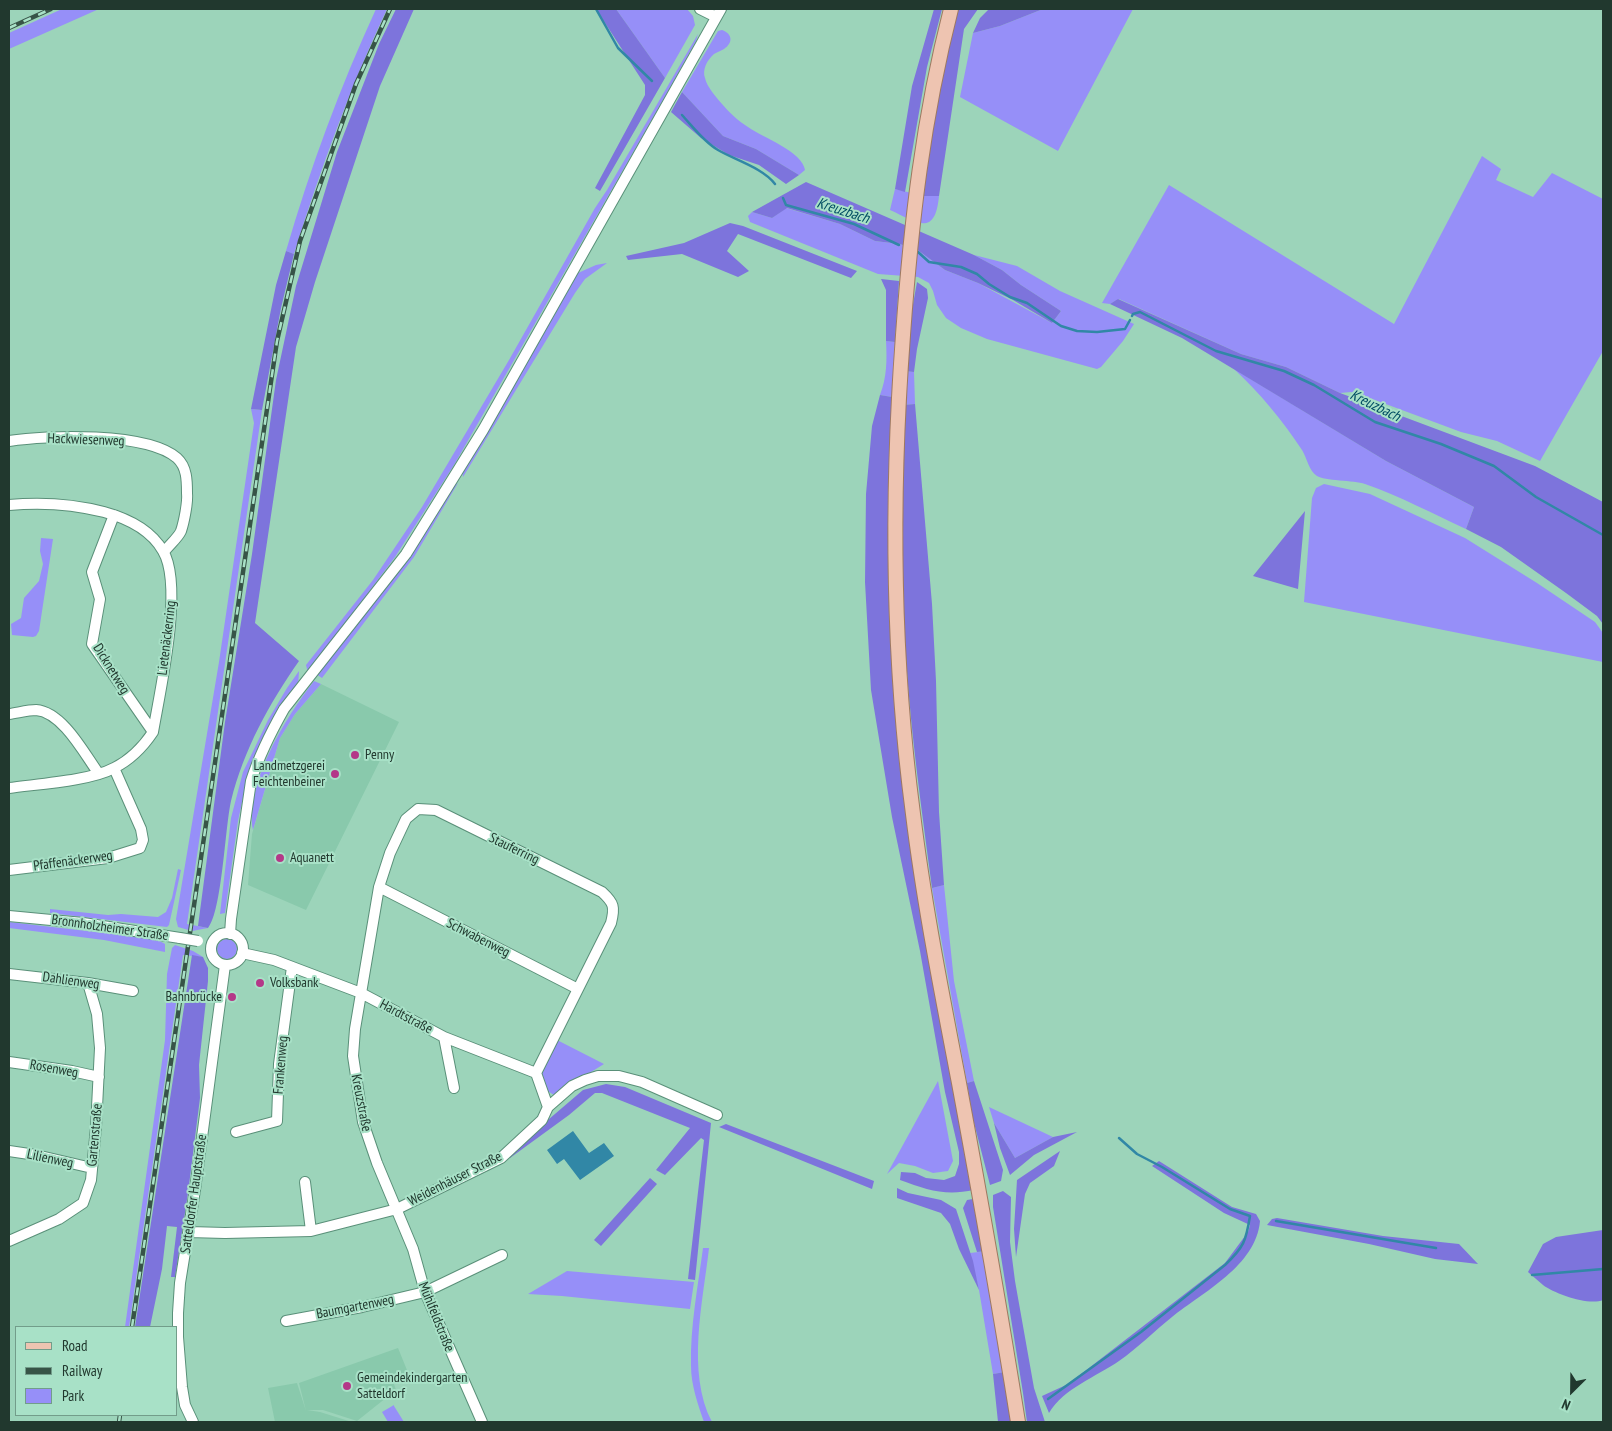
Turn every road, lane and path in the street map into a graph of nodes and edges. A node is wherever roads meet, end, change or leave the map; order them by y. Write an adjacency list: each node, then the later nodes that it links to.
1 (700, 9): 3 (street)
2 (950, 9): 46 (main road)
3 (719, 13): 16 (street)
4 (9, 441): 7 (street, Hackwiesenweg)
5 (9, 505): 6 (street, Lietenäckerring)
6 (114, 515): 7 (street, Lietenäckerring); 9 (street, Dicknetweg)
7 (164, 552): 9 (street, Lietenäckerring)
8 (9, 714): 11 (street)
9 (153, 732): 10 (street, Lietenäckerring)
10 (114, 768): 11 (street, Lietenäckerring); 13 (street, Pfaffenäckerweg)
11 (99, 774): 12 (street, Lietenäckerring)
12 (9, 788)
13 (9, 870)
14 (379, 887): 23 (street, Schwabenweg); 23 (street, Stauferring); 25 (street, Stauferring)
15 (9, 916): 17 (street, Bronnholzheimer Straße, bridge)
16 (230, 934): 17 (street); 18 (street)
17 (212, 945): 19 (street)
18 (242, 953): 19 (street); 20 (street, Hardtstraße)
19 (224, 965): 39 (street, Satteldorfer Hauptstraße)
20 (292, 967): 25 (street, Hardtstraße); 33 (street, Frankenweg)
21 (9, 974): 22 (street, Dahlienweg)
22 (88, 983): 24 (street, Dahlienweg); 29 (street, Gartenstraße)
23 (578, 989): 28 (street, Stauferring)
24 (133, 991)
25 (361, 993): 26 (street, Hardtstraße); 37 (street, Kreuzstraße)
26 (444, 1038): 28 (street, Hardtstraße); 30 (street)
27 (9, 1062): 29 (street, Rosenweg)
28 (536, 1073): 31 (street)
29 (99, 1078): 35 (street, Gartenstraße)
30 (454, 1088)
31 (548, 1107): 32 (street, Weidenhäuser Straße); 37 (street, Weidenhäuser Straße)
32 (717, 1115)
33 (236, 1132)
34 (9, 1151): 35 (street, Lilienweg)
35 (92, 1168): 40 (street, Gartenstraße)
36 (305, 1182): 38 (street)
37 (397, 1209): 38 (street, Weidenhäuser Straße); 42 (street, Mühlfeldstraße)
38 (311, 1231): 39 (street, Weidenhäuser Straße)
39 (189, 1232): 44 (street, Satteldorfer Hauptstraße)
40 (9, 1241)
41 (502, 1255): 42 (street, Baumgartenweg)
42 (425, 1292): 43 (street, Baumgartenweg); 45 (street, Mühlfeldstraße)
43 (286, 1320)
44 (192, 1422)
45 (482, 1422)
46 (1018, 1422)

